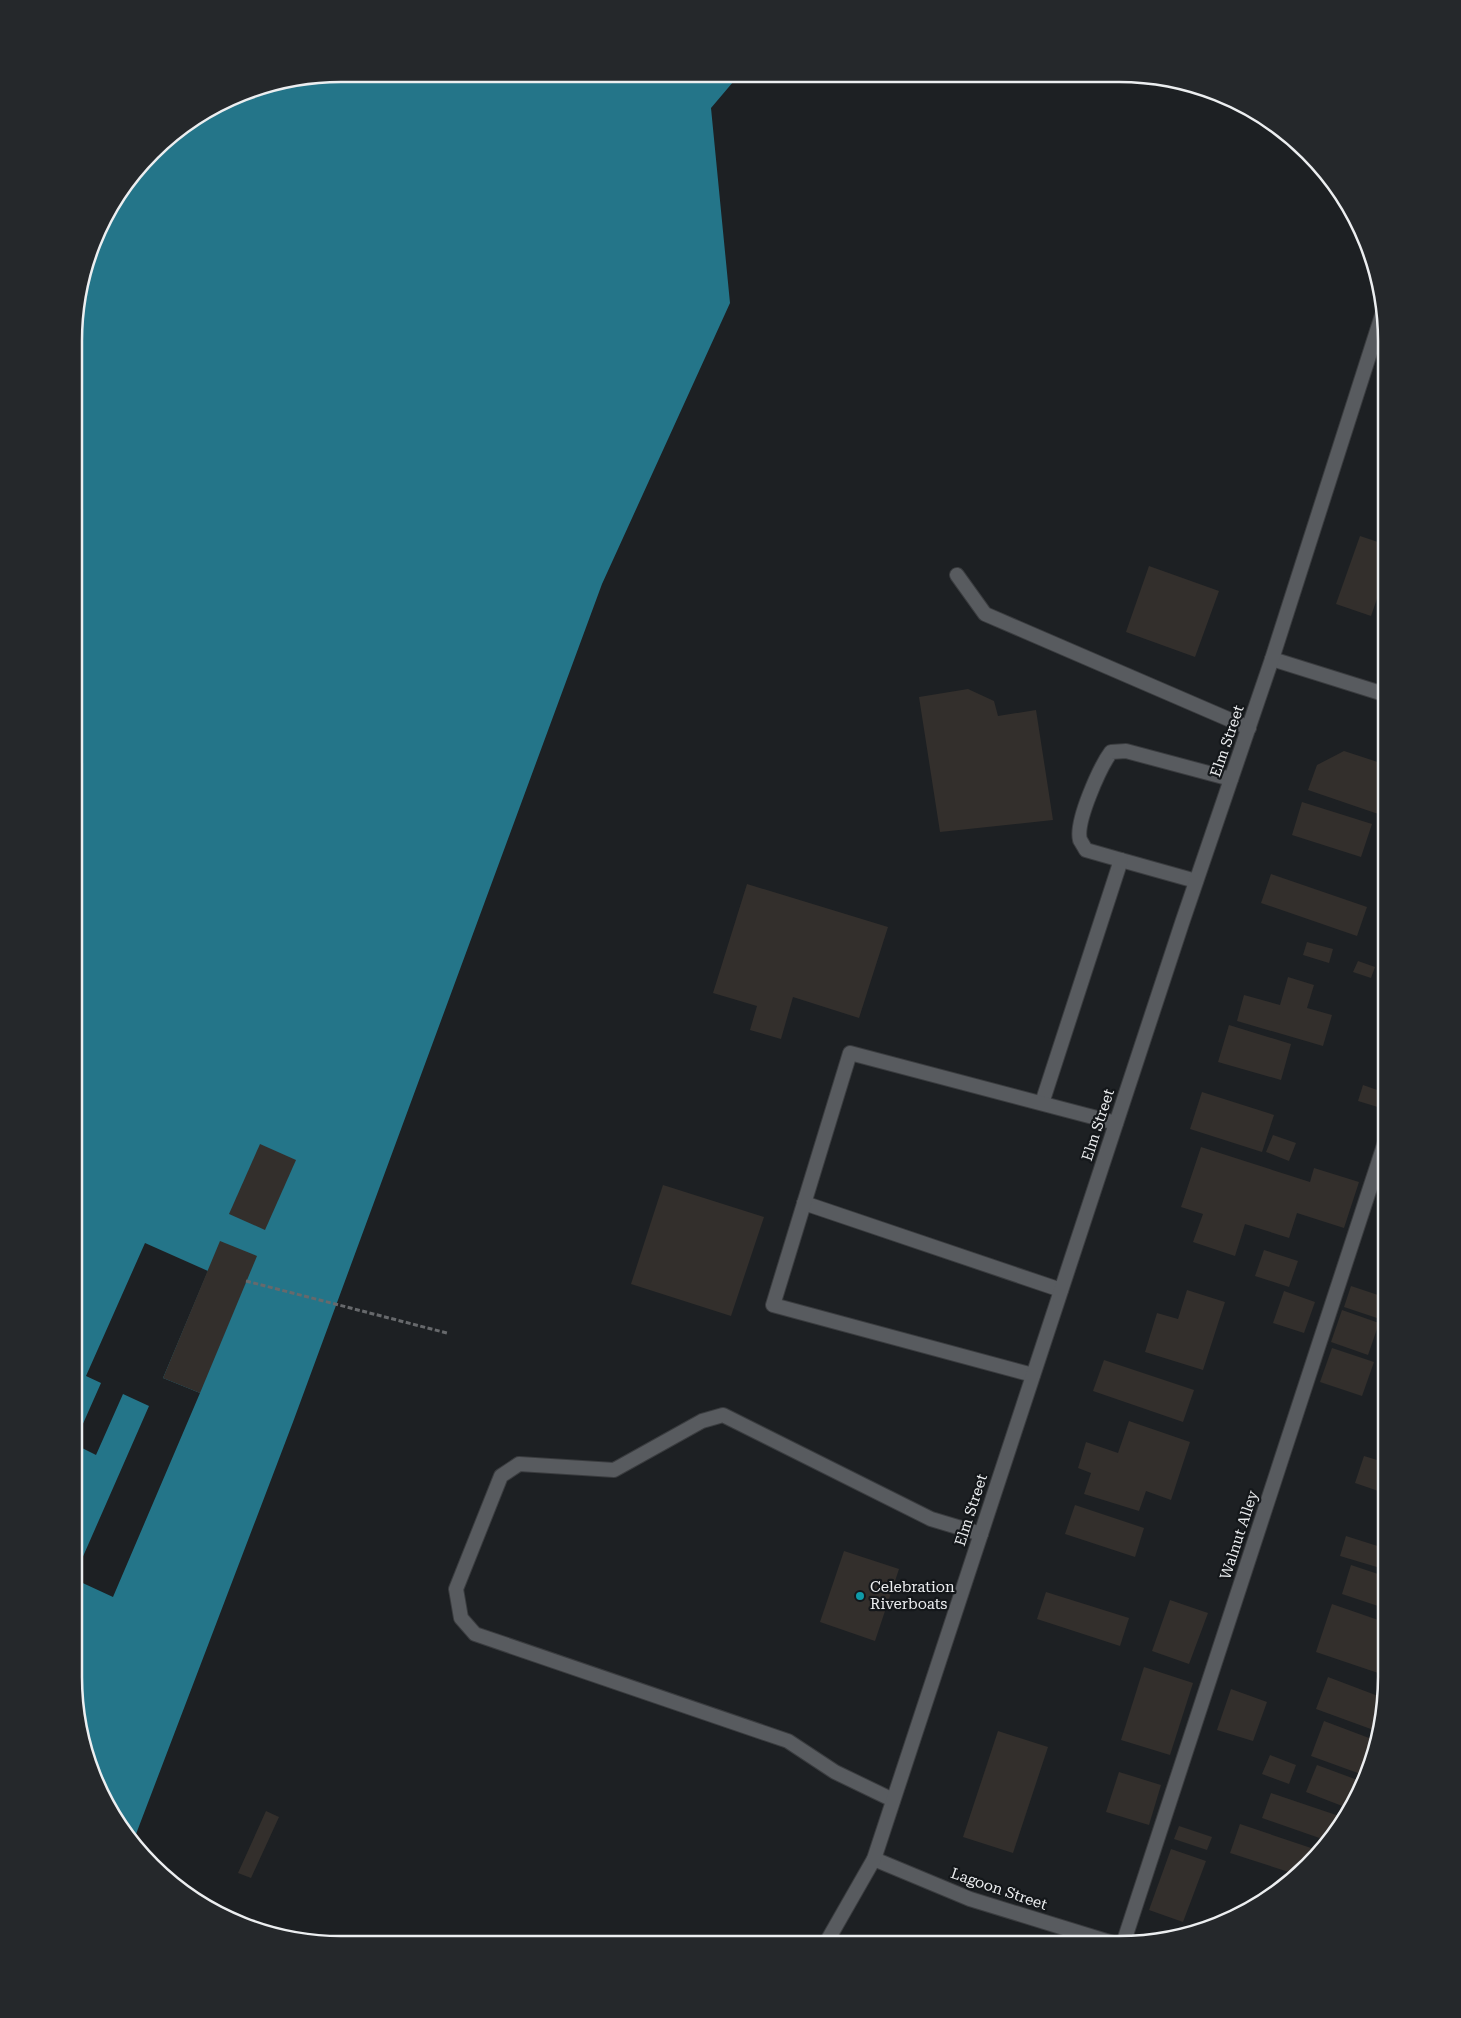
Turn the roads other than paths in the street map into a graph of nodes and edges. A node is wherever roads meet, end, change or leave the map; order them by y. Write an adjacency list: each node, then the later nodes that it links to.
1 (1378, 328): 3 (main road, Elm Street)
2 (957, 575): 5 (main road)
3 (1272, 660): 4 (main road); 5 (main road, Elm Street)
4 (1378, 692)
5 (1249, 728): 6 (main road, Elm Street)
6 (1231, 779): 7 (main road); 8 (main road, Elm Street)
7 (1121, 860): 8 (main road); 9 (main road)
8 (1196, 881): 10 (main road, Elm Street)
9 (1042, 1103): 10 (main road); 12 (main road)
10 (1116, 1123): 13 (main road, Elm Street)
11 (1378, 1164): 20 (main road, Walnut Alley)
12 (804, 1202): 13 (main road); 14 (main road)
13 (1061, 1290): 14 (main road, Elm Street)
14 (1033, 1375): 15 (main road, Elm Street)
15 (981, 1534): 16 (main road, Elm Street); 16 (main road)
16 (893, 1800): 17 (main road, Elm Street)
17 (874, 1859): 18 (main road, Elm Street); 19 (main road, Lagoon Street)
18 (830, 1936)
19 (1090, 1936)
20 (1126, 1936)

